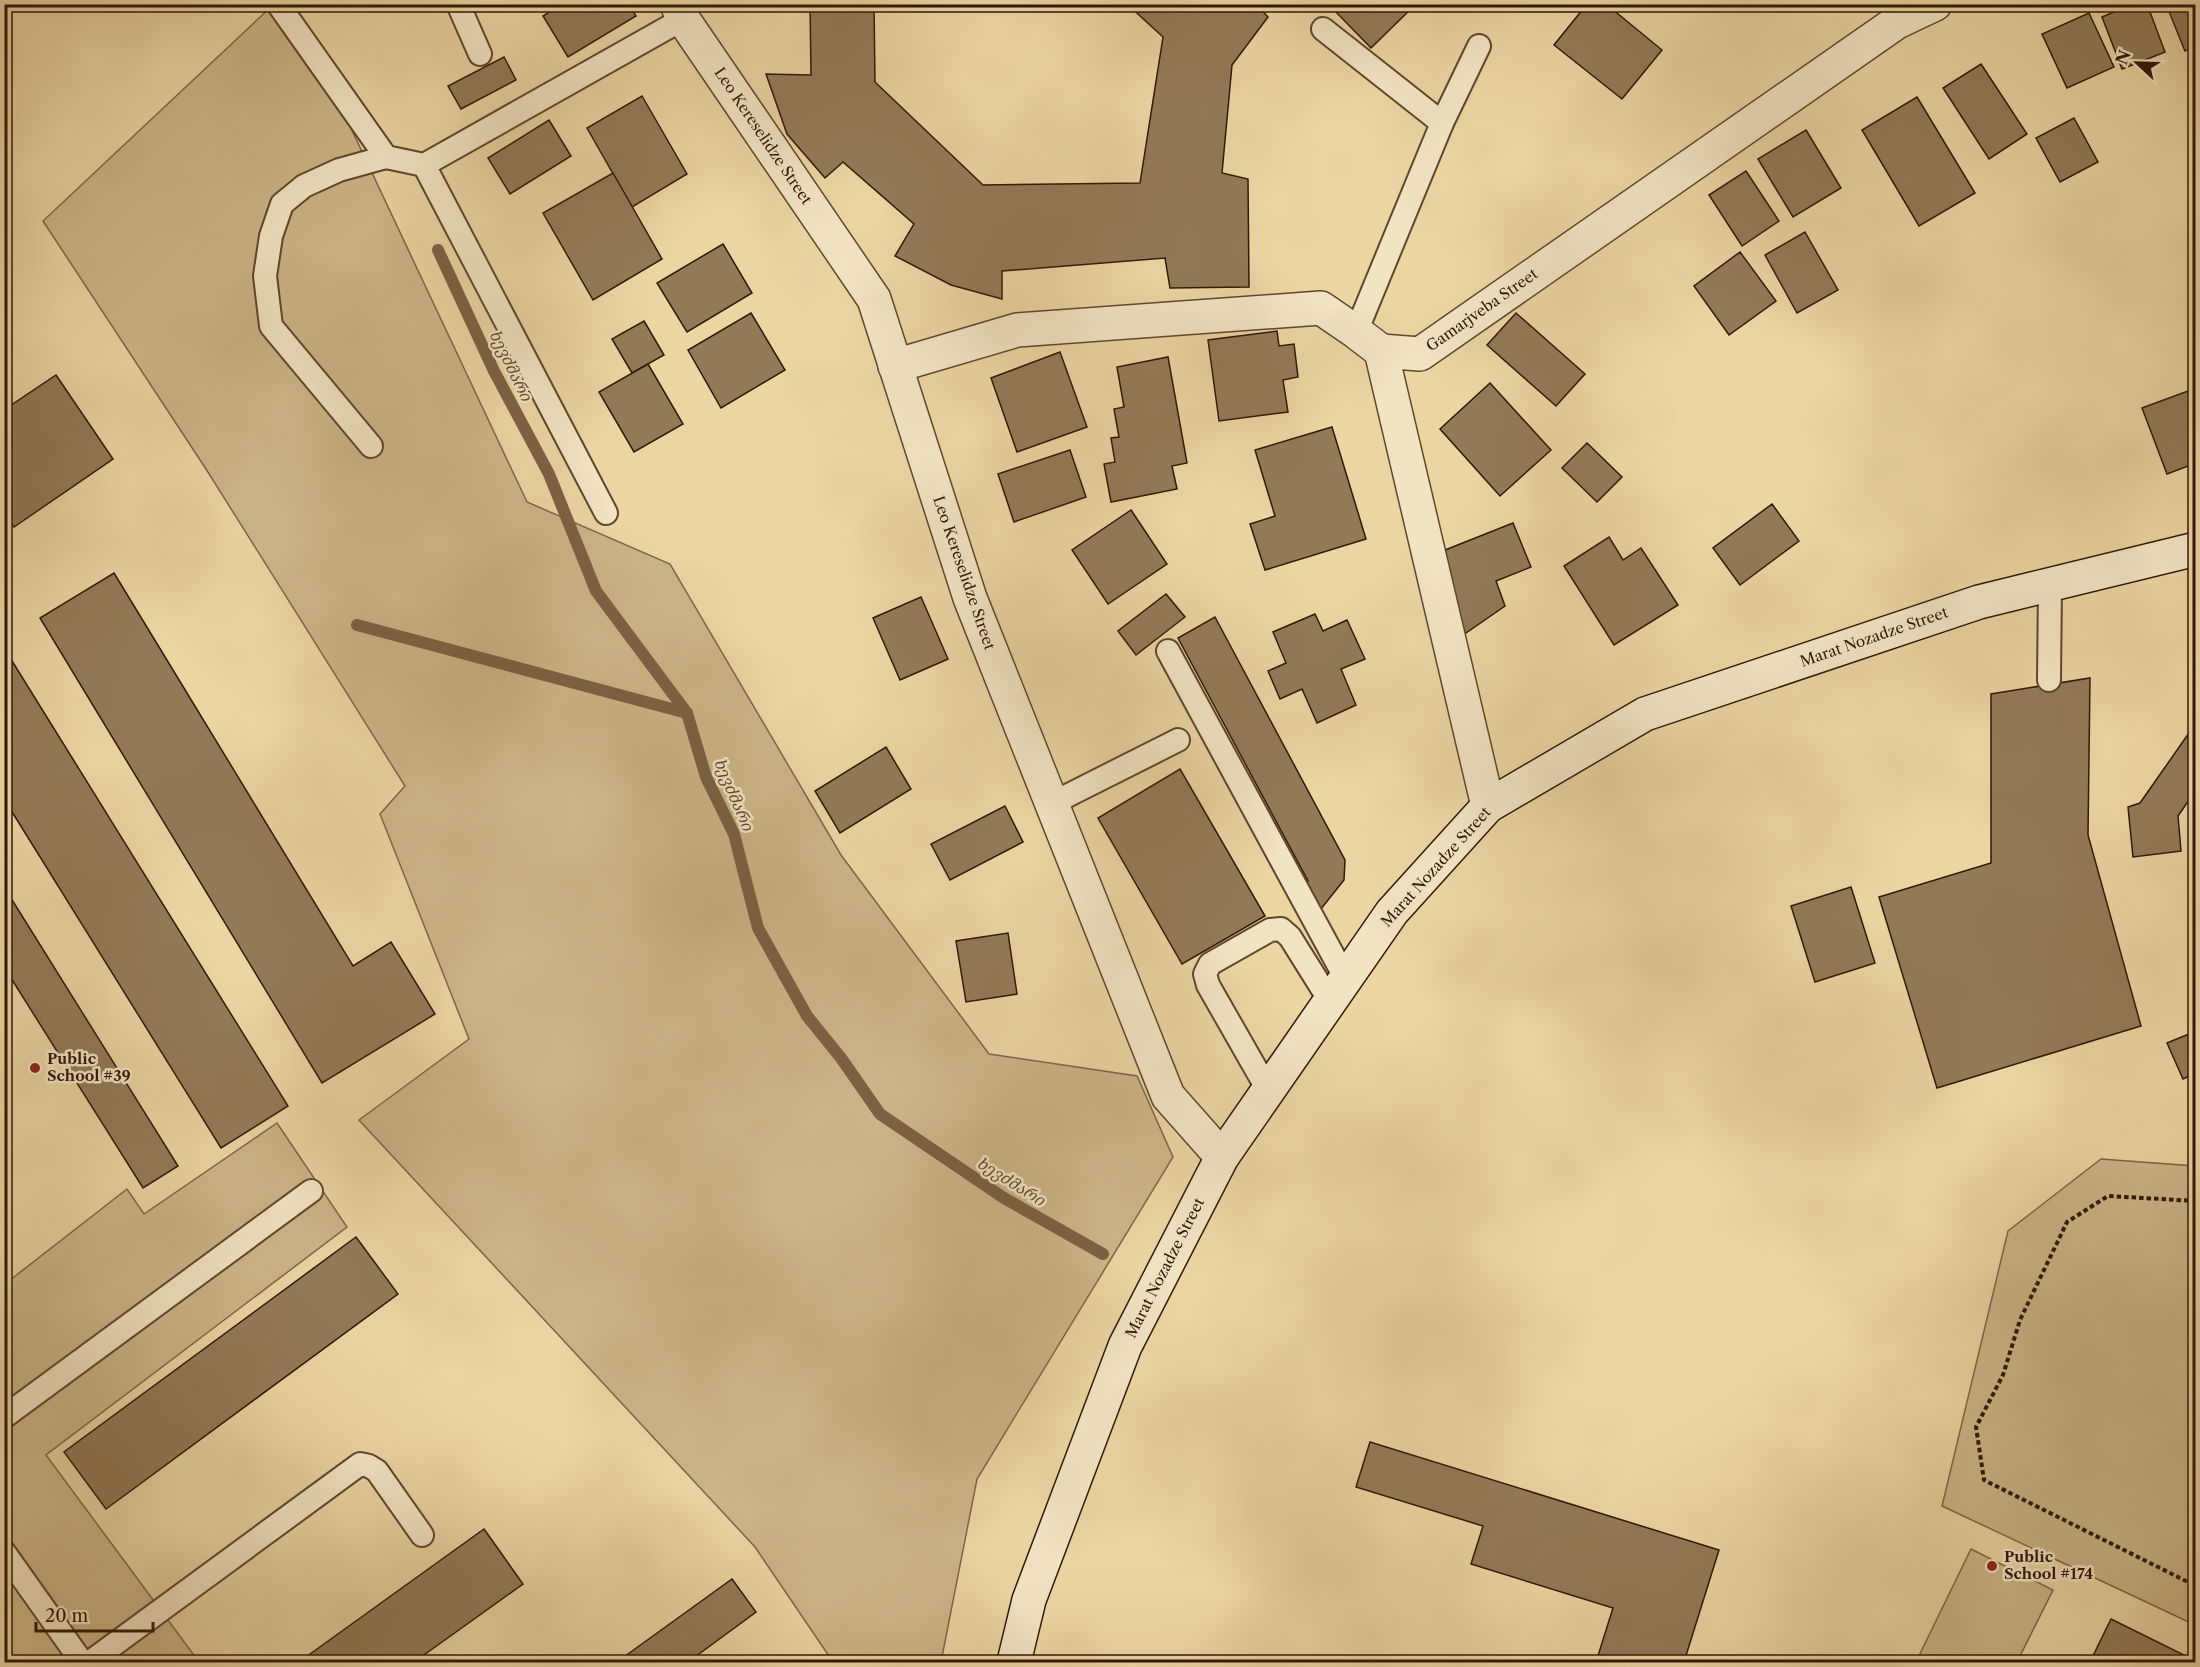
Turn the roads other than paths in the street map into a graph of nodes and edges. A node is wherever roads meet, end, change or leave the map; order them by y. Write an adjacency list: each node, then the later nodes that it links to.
1 (278, 4): 9 (lane)
2 (458, 4): 7 (lane)
3 (1935, 4): 11 (street, Gamarjveba Street)
4 (680, 12): 10 (lane); 12 (street, Leo Kereselidze Street)
5 (1323, 29): 8 (lane)
6 (1479, 46): 8 (lane)
7 (480, 54)
8 (1442, 123): 11 (lane)
9 (386, 157): 10 (lane); 13 (lane)
10 (424, 165): 14 (lane)
11 (1369, 341): 12 (street); 21 (street)
12 (895, 366): 20 (street, Leo Kereselidze Street)
13 (371, 446)
14 (606, 513)
15 (2196, 549): 16 (street, Marat Nozadze Street)
16 (2050, 585): 18 (lane); 21 (street, Marat Nozadze Street)
17 (1168, 651): 22 (lane)
18 (2049, 680)
19 (1178, 740): 20 (lane)
20 (1051, 804): 24 (street, Leo Kereselidze Street)
21 (1488, 806): 22 (street, Marat Nozadze Street)
22 (1338, 990): 23 (street, Marat Nozadze Street); 23 (lane)
23 (1268, 1090): 24 (street, Marat Nozadze Street)
24 (1222, 1157): 31 (street, Marat Nozadze Street)
25 (311, 1191): 26 (lane)
26 (4, 1417)
27 (422, 1535): 30 (lane)
28 (4, 1552): 29 (lane)
29 (82, 1662)
30 (90, 1662)
31 (1014, 1662)

